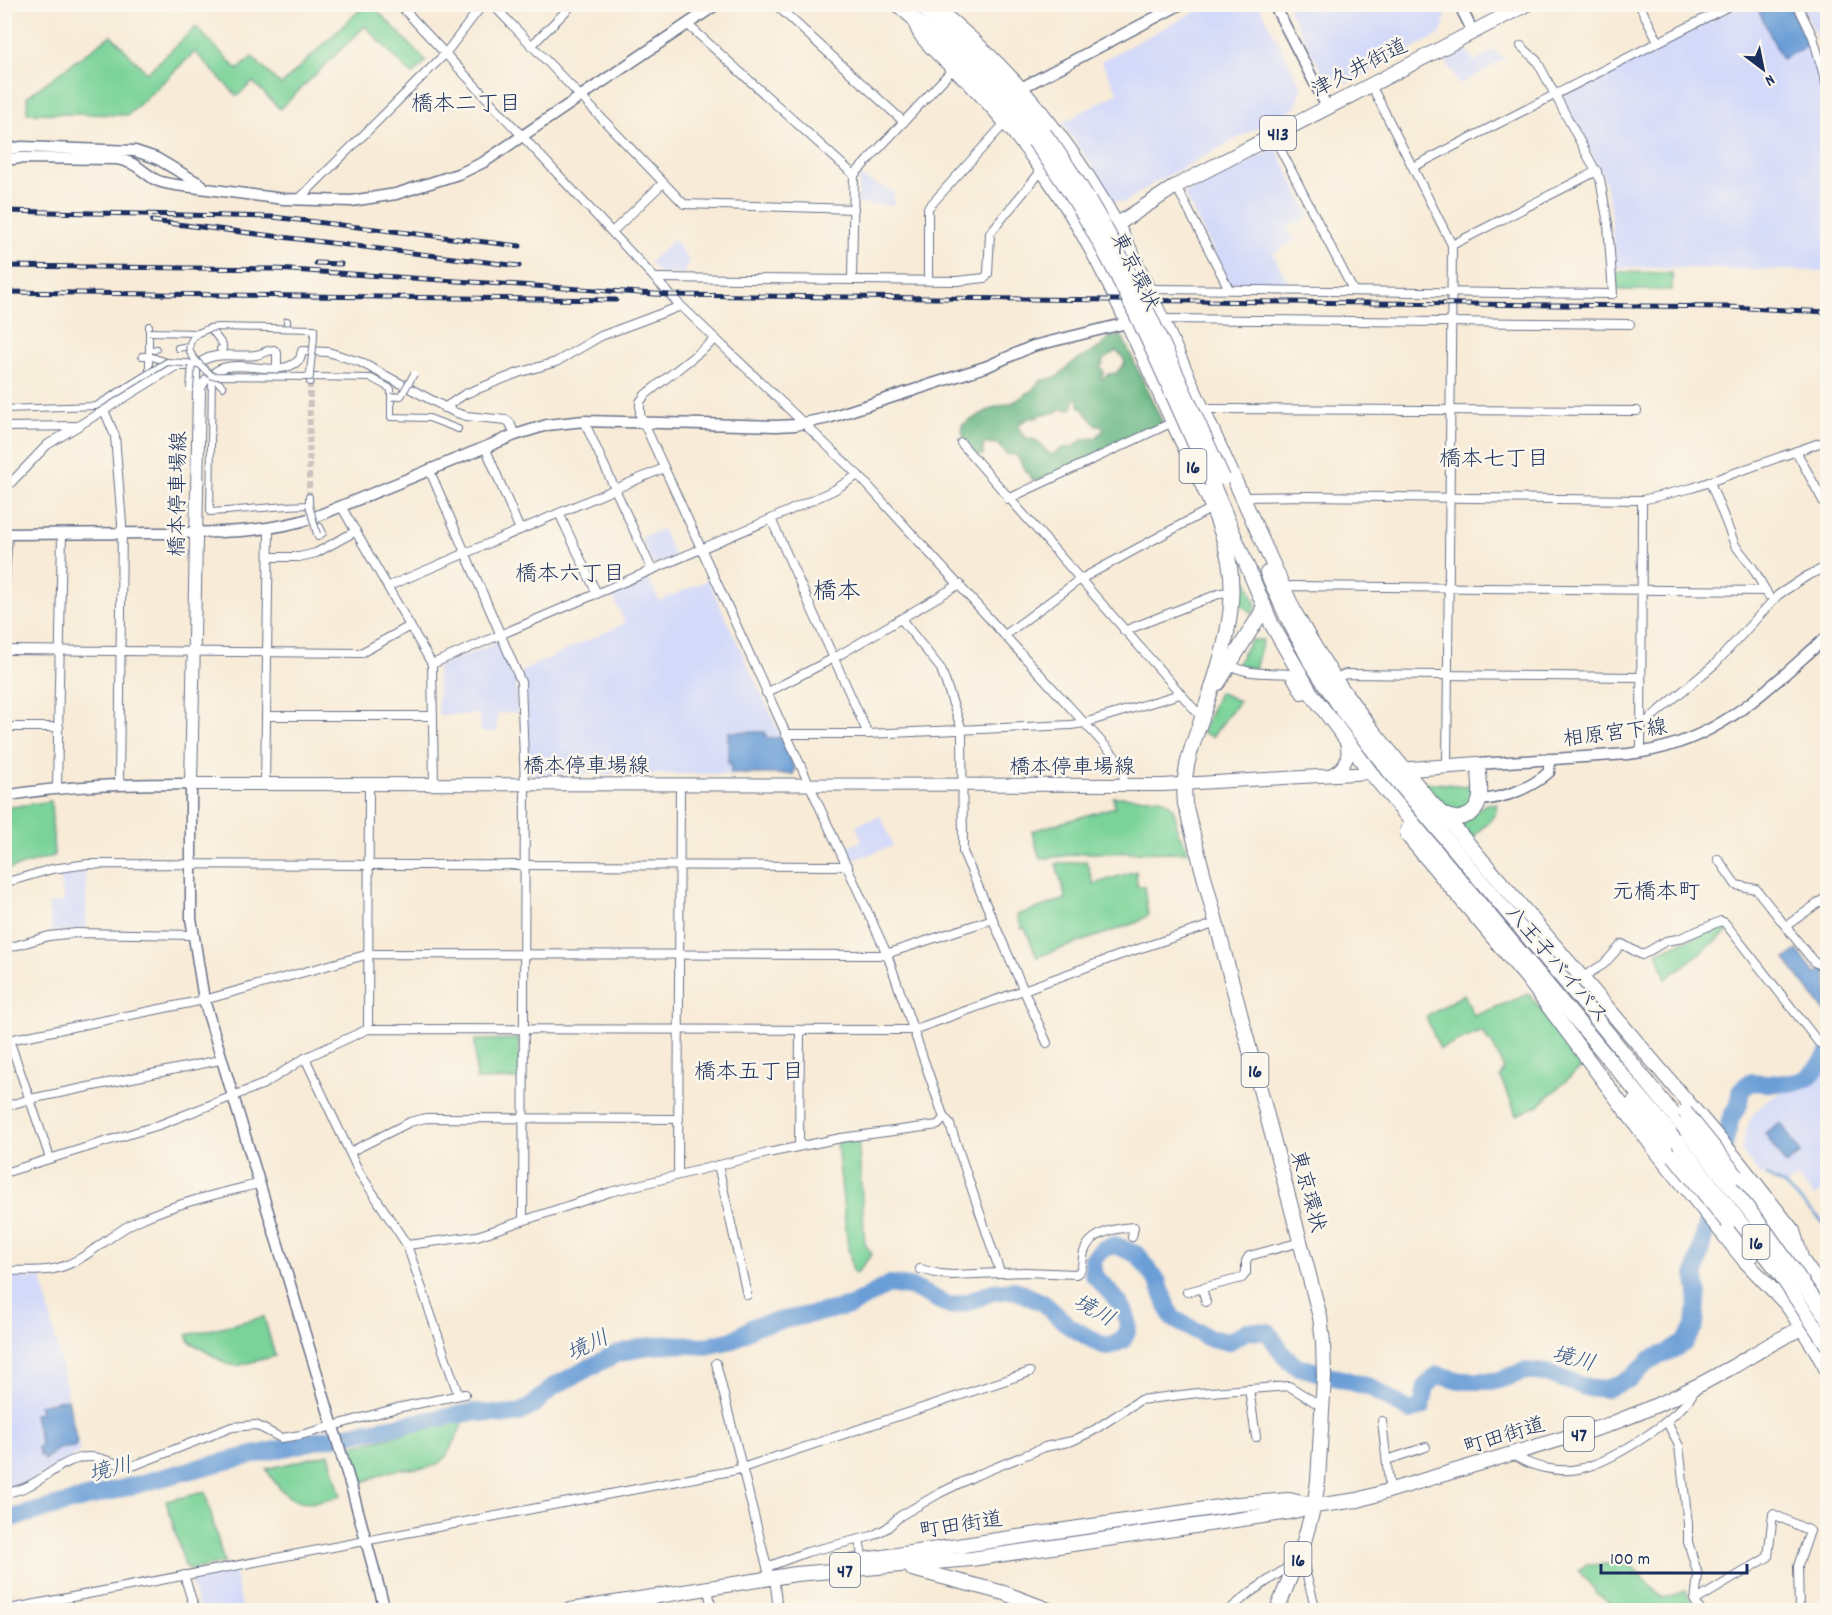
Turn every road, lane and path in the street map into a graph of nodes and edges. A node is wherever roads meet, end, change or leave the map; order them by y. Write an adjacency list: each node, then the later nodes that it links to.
1 (399, 4): 23 (street)
2 (483, 4): 23 (street)
3 (492, 4): 21 (street)
4 (573, 4): 21 (street)
5 (717, 4): 18 (street)
6 (775, 4): 31 (street)
7 (897, 4): 17 (main road, 東京環状 / 16)
8 (919, 4): 35 (main road, 東京環状 / 16)
9 (930, 4): 26 (main road, 16)
10 (1181, 4): 26 (street)
11 (1274, 4): 30 (street)
12 (1459, 4): 19 (street)
13 (1527, 4): 19 (main road, 津久井街道 / 413)
14 (1639, 4): 20 (street)
15 (1733, 4): 20 (street)
16 (1797, 4): 27 (street)
17 (915, 20): 24 (main road, 16); 35 (main road, 東京環状 / 16)
18 (687, 24): 29 (street); 44 (street)
19 (1473, 32): 25 (main road, 津久井街道 / 413)
20 (1658, 41): 28 (street)
21 (531, 46): 29 (street)
22 (1521, 46): 28 (street)
23 (445, 54): 33 (street); 49 (street)
24 (954, 68): 31 (street); 32 (main road, 16)
25 (1371, 85): 30 (main road, 津久井街道 / 413); 41 (street)
26 (1021, 88): 51 (main road, 16)
27 (1827, 90)
28 (1555, 93): 41 (street); 43 (street)
29 (579, 96): 33 (street); 46 (street)
30 (1327, 107): 34 (main road, 津久井街道 / 413)
31 (904, 122): 44 (street)
32 (1005, 123): 42 (main road, 16); 57 (street)
33 (521, 135): 49 (street); 52 (street)
34 (1273, 135): 47 (main road, 津久井街道 / 413); 59 (street)
35 (1039, 137): 107 (main road, 東京環状 / 16, bridge)
36 (4, 150): 38 (street)
37 (16, 158): 39 (street); 40 (street); 45 (street)
38 (156, 158): 45 (street); 48 (street)
39 (4, 160)
40 (4, 164)
41 (1413, 167): 54 (street)
42 (1042, 170): 53 (main road, 16); 57 (street)
43 (1597, 171): 54 (street); 61 (street)
44 (854, 175): 50 (street)
45 (159, 182): 48 (street)
46 (663, 183): 50 (street); 52 (street)
47 (1176, 186): 51 (main road, 津久井街道 / 413); 58 (street)
48 (220, 191): 49 (street)
49 (298, 200)
50 (854, 209): 56 (street)
51 (1117, 225): 53 (main road, 津久井街道 / 413); 60 (main road, 16)
52 (612, 232): 55 (street)
53 (1088, 242): 65 (main road, 16)
54 (1452, 245): 61 (street)
55 (655, 278): 56 (street); 62 (street)
56 (852, 279): 57 (street)
57 (928, 280)
58 (1229, 289): 59 (street); 60 (street)
59 (1353, 290): 61 (street)
60 (1148, 291): 63 (main road, 16)
61 (1452, 291): 64 (street)
62 (681, 306): 69 (street); 86 (street)
63 (1162, 321): 64 (street); 74 (main road, 16)
64 (1451, 322): 66 (street); 90 (street)
65 (1127, 323): 78 (main road, 16); 95 (street)
66 (1630, 324)
67 (210, 328): 68 (street, bridge); 72 (street); 82 (street, bridge)
68 (198, 333): 70 (street, bridge); 73 (street, bridge)
69 (716, 339): 93 (street); 95 (street)
70 (189, 346): 71 (street); 76 (street, bridge)
71 (177, 348)
72 (220, 349)
73 (151, 352): 75 (street); 79 (street)
74 (1176, 353): 78 (main road); 88 (main road, 16)
75 (167, 362): 76 (street, bridge); 79 (street, bridge)
76 (196, 365): 77 (street); 81 (street, bridge); 84 (street); 89 (street)
77 (277, 367): 84 (street); 86 (street)
78 (1148, 367): 94 (main road, 16)
79 (149, 373): 87 (street, bridge)
80 (414, 374): 85 (street, bridge)
81 (212, 376): 82 (street, bridge); 83 (street); 84 (street)
82 (310, 380): 85 (street)
83 (223, 387)
84 (202, 389): 116 (street); 125 (main road, 橋本停車場線)
85 (391, 397): 98 (street)
86 (444, 408): 99 (street)
87 (4, 409)
88 (1202, 409): 90 (street); 112 (main road, 16)
89 (104, 410): 96 (street); 128 (street)
90 (1450, 410): 91 (street); 113 (street)
91 (1637, 411)
92 (584, 421): 93 (street); 99 (street); 109 (street)
93 (642, 422): 95 (street); 104 (street)
94 (1173, 422): 114 (street); 118 (main road, 16)
95 (806, 424): 106 (street)
96 (78, 426): 97 (street); 110 (street)
97 (4, 427)
98 (458, 429)
99 (515, 435): 102 (street)
100 (1827, 440): 103 (street)
101 (961, 443): 114 (street)
102 (485, 447): 105 (street); 123 (street)
103 (1796, 451): 108 (street); 119 (street)
104 (664, 468): 109 (street); 130 (street)
105 (429, 469): 117 (street); 131 (street)
106 (858, 475): 121 (street); 136 (street)
107 (1218, 480): 139 (main road, 東京環状 / 16); 146 (main road, 東京環状 / 16)
108 (1710, 482): 115 (street); 141 (street)
109 (615, 489): 120 (street); 134 (street)
110 (4, 490)
111 (309, 497): 116 (street, bridge)
112 (1242, 497): 113 (street); 139 (main road, 16)
113 (1449, 498): 115 (street); 138 (street)
114 (1008, 499): 135 (street)
115 (1642, 500): 140 (street)
116 (309, 505): 126 (street, bridge)
117 (341, 506): 122 (street); 124 (street)
118 (1212, 507): 135 (street); 142 (main road, 16)
119 (1827, 510)
120 (559, 513): 123 (street); 143 (street)
121 (771, 519): 130 (street); 158 (street)
122 (269, 528): 125 (street); 132 (street)
123 (520, 530): 131 (street)
124 (356, 531): 132 (street); 137 (street)
125 (196, 532): 128 (street); 156 (main road, 橋本停車場線)
126 (320, 532)
127 (62, 533): 128 (street); 129 (street); 154 (street)
128 (122, 533): 155 (street)
129 (6, 534): 144 (street)
130 (701, 549): 134 (street); 164 (street)
131 (466, 553): 137 (street); 150 (street)
132 (269, 557): 157 (street)
133 (1827, 566): 145 (street)
134 (652, 570): 143 (street)
135 (1079, 580): 149 (street); 151 (street)
136 (960, 584): 147 (street); 151 (street)
137 (388, 586): 148 (street)
138 (1448, 587): 139 (street); 140 (street); 161 (street)
139 (1280, 590): 163 (main road, 16); 183 (main road, 八王子バイパス / 16)
140 (1642, 590): 141 (street); 162 (street)
141 (1766, 591): 145 (street)
142 (1231, 592): 149 (street); 167 (main road, 16)
143 (597, 594): 150 (street)
144 (4, 595)
145 (1771, 604): 172 (street)
146 (1264, 605): 160 (main road, 16); 165 (main road, 八王子バイパス / 16)
147 (901, 619): 158 (street); 175 (street)
148 (410, 626): 157 (street); 159 (street)
149 (1124, 631): 166 (street)
150 (501, 635): 159 (street); 191 (street)
151 (1005, 635): 171 (street)
152 (1827, 636): 179 (street, 相原宮下線)
153 (4, 650): 154 (street)
154 (61, 651): 155 (street); 174 (street)
155 (121, 652): 156 (street); 186 (street)
156 (194, 653): 157 (street); 187 (main road, 橋本停車場線)
157 (267, 654): 168 (street)
158 (834, 658): 164 (street); 177 (street)
159 (432, 664): 169 (street)
160 (1230, 664): 165 (street); 167 (main road, 16)
161 (1448, 676): 162 (street); 163 (street); 182 (street)
162 (1641, 677): 172 (street)
163 (1334, 678): 183 (main road, 16)
164 (766, 693): 176 (street)
165 (1311, 693): 178 (main road, 八王子バイパス / 16)
166 (1180, 694): 170 (street); 171 (street)
167 (1207, 703): 170 (main road, 16)
168 (266, 716): 169 (street); 188 (street)
169 (433, 716): 190 (street)
170 (1202, 718): 195 (main road, 16)
171 (1084, 723): 175 (street); 196 (street)
172 (1641, 726): 179 (street)
173 (4, 727): 174 (street)
174 (58, 727): 197 (street)
175 (962, 730): 177 (street); 194 (street)
176 (785, 734): 177 (street); 193 (street)
177 (868, 734)
178 (1344, 739): 184 (main road, 八王子バイパス / 16); 185 (main road)
179 (1641, 753): 180 (street, 相原宮下線)
180 (1550, 759): 181 (street, 相原宮下線); 199 (street)
181 (1478, 764): 182 (main road); 199 (main road)
182 (1447, 766): 183 (main road)
183 (1396, 770): 184 (main road); 200 (main road, 16); 213 (main road, 八王子バイパス / 16)
184 (1371, 772): 185 (main road, 橋本停車場線); 201 (main road, 八王子バイパス / 16)
185 (1328, 776): 195 (main road, 橋本停車場線)
186 (119, 784): 187 (street); 197 (street)
187 (191, 784): 188 (main road, 橋本停車場線); 203 (street)
188 (265, 784): 189 (main road, 橋本停車場線)
189 (369, 785): 190 (main road, 橋本停車場線); 204 (street)
190 (435, 785): 191 (main road, 橋本停車場線)
191 (525, 785): 192 (main road, 橋本停車場線); 205 (street)
192 (680, 785): 193 (main road, 橋本停車場線); 206 (street)
193 (809, 785): 194 (main road, 橋本停車場線); 207 (street)
194 (963, 785): 196 (main road, 橋本停車場線); 210 (street)
195 (1183, 785): 196 (main road, 橋本停車場線); 211 (main road, 東京環状 / 16)
196 (1124, 786)
197 (57, 788): 198 (street)
198 (4, 795)
199 (1480, 800): 200 (main road)
200 (1437, 809): 213 (main road, 16); 221 (main road, 16)
201 (1412, 822): 244 (main road, 八王子バイパス / 16); 251 (main road, 16)
202 (1718, 859): 212 (street)
203 (191, 866): 204 (street); 208 (street); 214 (street)
204 (369, 866): 205 (street); 217 (street)
205 (525, 866): 206 (street); 216 (street)
206 (680, 866): 207 (street); 218 (street)
207 (848, 866): 219 (street)
208 (4, 883)
209 (1827, 896): 212 (street)
210 (993, 919): 219 (street); 222 (street)
211 (1217, 923): 222 (street); 255 (main road, 東京環状 / 16)
212 (1786, 926): 220 (street)
213 (1523, 931): 242 (main road, 八王子バイパス / 16)
214 (192, 935): 215 (street); 223 (street)
215 (4, 949)
216 (525, 953): 217 (street); 218 (street); 226 (street)
217 (369, 954): 223 (street); 225 (street)
218 (679, 954): 219 (street); 227 (street)
219 (887, 954): 228 (street)
220 (1827, 960)
221 (1581, 978): 232 (street); 238 (main road, 16)
222 (1024, 991): 228 (street); 231 (street)
223 (204, 1000): 230 (street); 234 (street)
224 (4, 1025): 230 (street)
225 (368, 1029): 226 (street); 233 (street)
226 (524, 1029): 227 (street); 240 (street)
227 (679, 1030): 229 (street); 241 (street)
228 (913, 1030): 229 (street); 239 (street)
229 (800, 1031): 243 (street)
230 (7, 1040): 236 (street)
231 (1047, 1043)
232 (1819, 1043)
233 (305, 1058): 235 (street); 245 (street)
234 (220, 1060): 235 (street); 236 (street)
235 (231, 1096): 246 (street); 250 (street)
236 (30, 1099): 237 (street); 246 (street)
237 (4, 1107)
238 (1700, 1115): 251 (street); 257 (main road, 16)
239 (944, 1118): 243 (street); 260 (street)
240 (525, 1119): 241 (street); 245 (street); 252 (street)
241 (679, 1119): 249 (street)
242 (1683, 1119): 257 (main road, 16, bridge); 266 (main road, 八王子バイパス / 16, bridge)
243 (799, 1146): 247 (street)
244 (1676, 1149): 253 (main road, 16, bridge); 268 (main road, 16, bridge)
245 (350, 1152): 256 (street)
246 (50, 1158): 248 (street)
247 (718, 1165): 249 (street); 263 (street)
248 (4, 1173)
249 (678, 1175): 252 (street)
250 (258, 1184): 259 (street); 277 (street)
251 (1688, 1189): 253 (main road, 16)
252 (523, 1219): 256 (street)
253 (1725, 1227): 267 (main road, 16)
254 (1132, 1237): 260 (street)
255 (1301, 1242): 261 (street); 274 (main road, 東京環状 / 16)
256 (407, 1245): 277 (street)
257 (1801, 1257): 264 (main road, 16)
258 (921, 1269): 260 (street)
259 (4, 1271)
260 (1000, 1272)
261 (1202, 1288): 262 (street); 265 (street)
262 (1187, 1292)
263 (747, 1295)
264 (1827, 1297)
265 (1206, 1302)
266 (1827, 1319): 267 (main road, 町田街道 / 47)
267 (1803, 1328): 271 (main road, 16); 273 (main road, 町田街道 / 47)
268 (1827, 1346)
269 (716, 1363): 282 (street)
270 (1030, 1372): 282 (street)
271 (1827, 1372)
272 (1249, 1389): 274 (street); 278 (street); 289 (street)
273 (1690, 1389): 276 (street); 280 (main road, 町田街道 / 47)
274 (1321, 1406): 285 (main road, 東京環状 / 16)
275 (1382, 1422): 281 (street)
276 (1667, 1422): 280 (street); 300 (street)
277 (333, 1427): 284 (street); 288 (street)
278 (1256, 1437)
279 (1426, 1447): 281 (street)
280 (1512, 1454): 283 (main road, 町田街道 / 47)
281 (1387, 1460): 283 (street)
282 (743, 1468): 288 (street); 295 (street)
283 (1390, 1491): 285 (main road, 町田街道 / 47)
284 (4, 1493)
285 (1314, 1506): 286 (main road, 町田街道 / 47); 287 (main road, 町田街道 / 47); 292 (main road, 東京環状 / 16)
286 (1132, 1519): 287 (main road); 290 (main road, 町田街道 / 47)
287 (1135, 1535): 294 (main road, 町田街道 / 47)
288 (367, 1540): 297 (street); 305 (street)
289 (859, 1540): 291 (street); 295 (street)
290 (973, 1543): 293 (main road, 町田街道 / 47); 294 (main road)
291 (863, 1560): 293 (main road, 町田街道 / 47); 296 (main road, 町田街道 / 47)
292 (1297, 1561): 309 (street); 310 (main road, 東京環状 / 16); 311 (street)
293 (892, 1562): 294 (main road, 47); 294 (main road, 47); 296 (main road, 町田街道 / 47)
294 (956, 1567): 298 (main road, 47); 298 (main road)
295 (770, 1574): 296 (main road, 町田街道 / 47); 299 (main road, 町田街道 / 47); 307 (street)
296 (796, 1574)
297 (184, 1575): 302 (street); 304 (street)
298 (971, 1583): 301 (main road, 47)
299 (708, 1588): 303 (main road, 町田街道 / 47); 306 (street)
300 (1695, 1601): 312 (street); 313 (street)
301 (1023, 1606): 308 (main road, 47)
302 (4, 1610)
303 (577, 1610)
304 (195, 1611)
305 (385, 1611)
306 (712, 1611)
307 (778, 1611)
308 (1049, 1611)
309 (1229, 1611)
310 (1277, 1611)
311 (1316, 1611)
312 (1700, 1611)
313 (1799, 1611)

